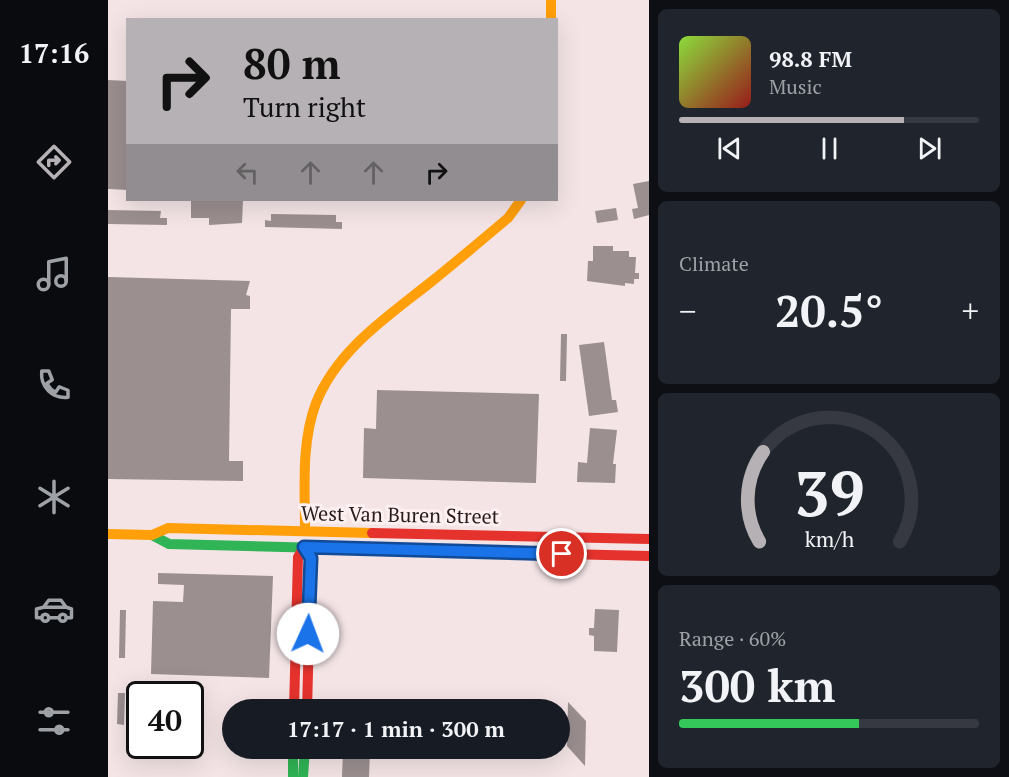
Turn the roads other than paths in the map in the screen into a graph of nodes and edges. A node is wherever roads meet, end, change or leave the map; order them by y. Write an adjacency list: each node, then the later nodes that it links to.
1 (551, 0): 2 (main road)
2 (551, 18)
3 (520, 201): 4 (main road)
4 (305, 530): 6 (main road, West Van Buren Street); 7 (main road, West Van Buren Street); 9 (main road)
5 (108, 534): 6 (main road, West Van Buren Street)
6 (152, 535): 9 (main road, West Van Buren Street)
7 (612, 538): 8 (main road, West Van Buren Street); 10 (main road)
8 (649, 539)
9 (304, 547): 10 (main road, West Van Buren Street); 12 (main road); 13 (main road)
10 (562, 554): 11 (main road, West Van Buren Street)
11 (649, 556)
12 (294, 699)
13 (307, 699)
14 (294, 759): 16 (main road)
15 (304, 759): 17 (main road)
16 (293, 777)
17 (303, 777)

